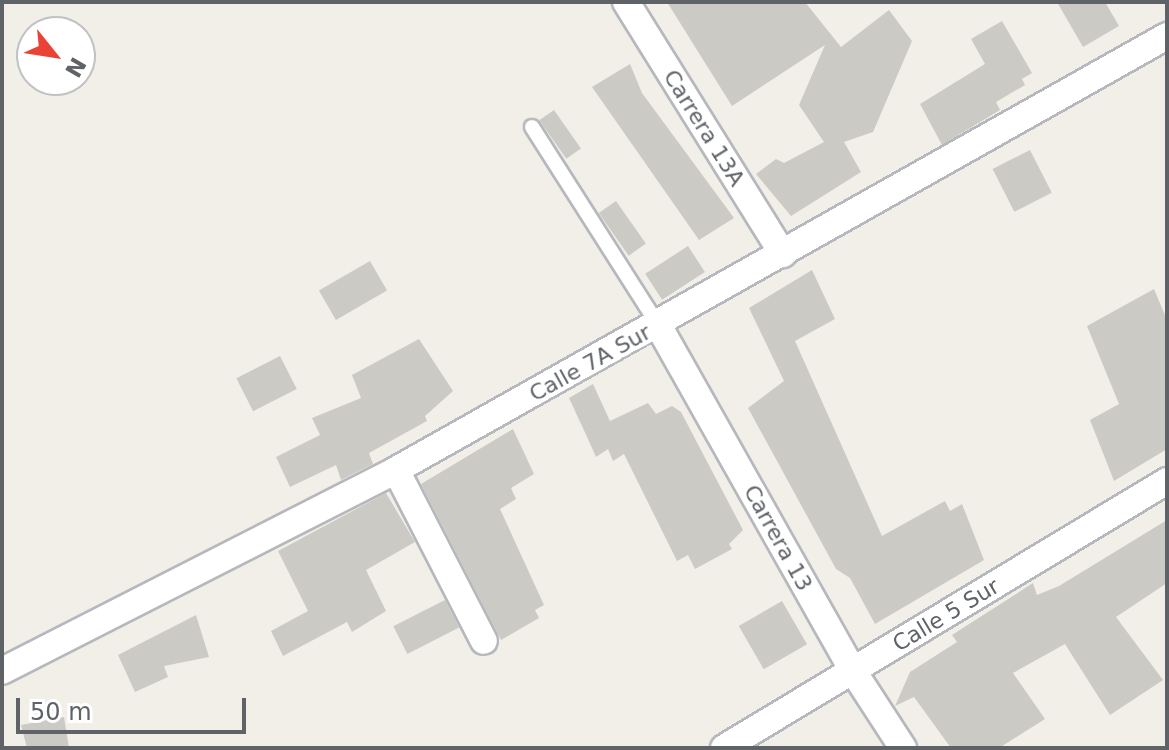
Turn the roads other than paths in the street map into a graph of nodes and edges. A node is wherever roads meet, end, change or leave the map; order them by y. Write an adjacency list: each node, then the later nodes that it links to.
1 (626, 2): 4 (street, Carrera 13A)
2 (1167, 36): 4 (street, Calle 7A Sur)
3 (532, 127): 5 (lane)
4 (783, 254): 5 (street, Calle 7A Sur)
5 (658, 325): 6 (street, Calle 7A Sur); 10 (street, Carrera 13)
6 (396, 470): 8 (street); 9 (street, Calle 7A Sur)
7 (1167, 481): 10 (street, Calle 5 Sur)
8 (484, 641)
9 (2, 671)
10 (853, 671): 11 (street, Calle 5 Sur); 12 (street, Carrera 13)
11 (724, 748)
12 (903, 748)

